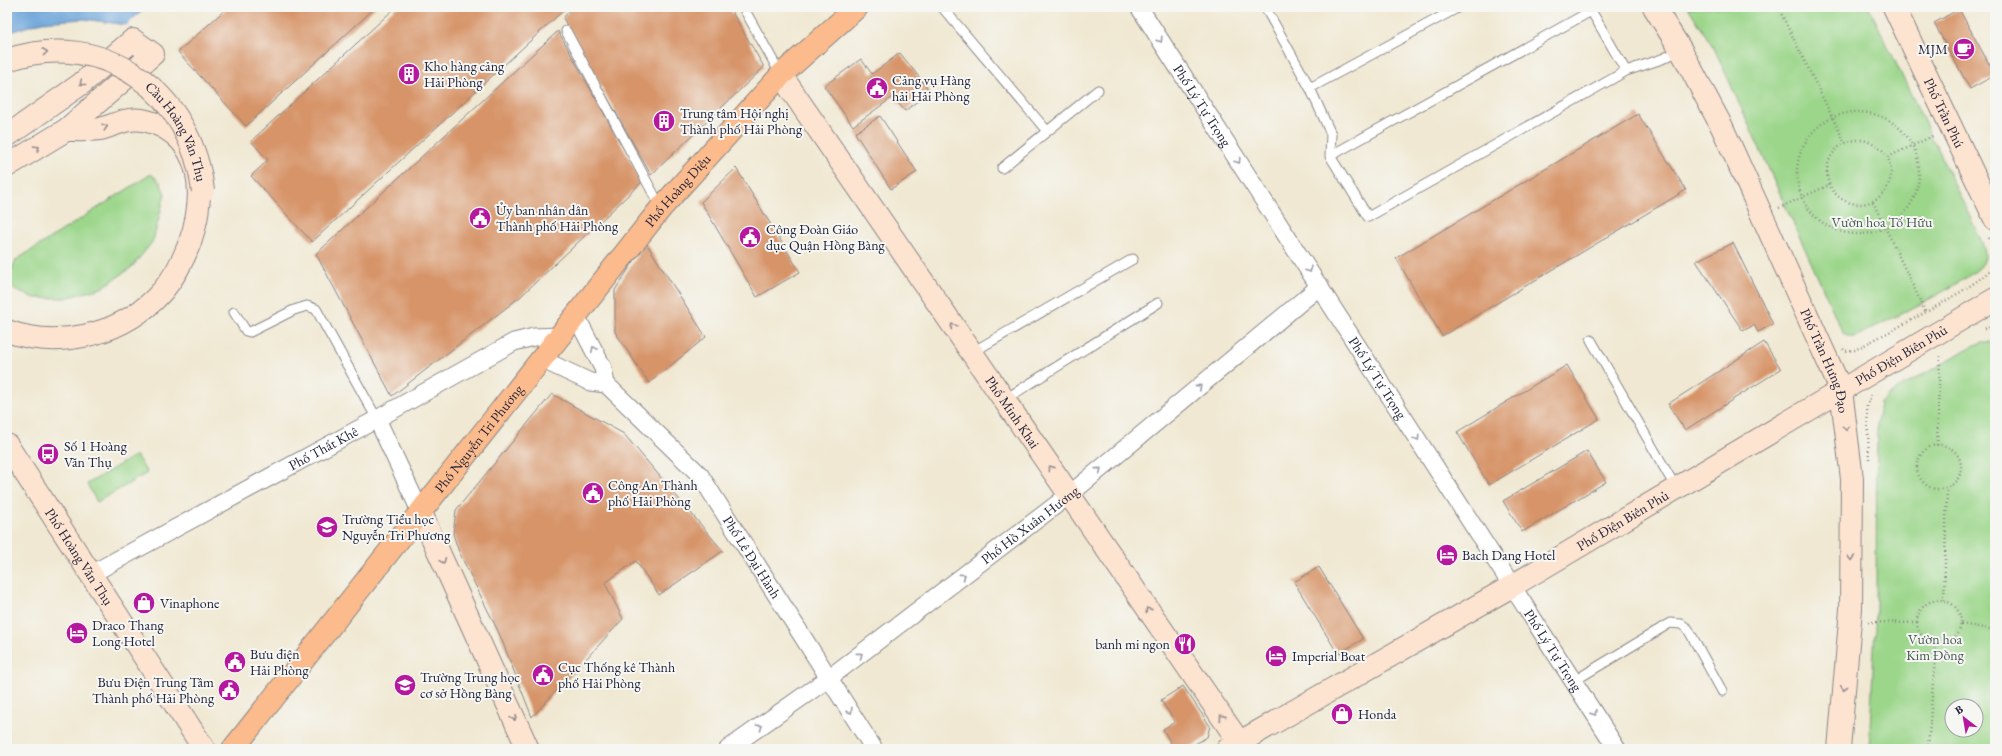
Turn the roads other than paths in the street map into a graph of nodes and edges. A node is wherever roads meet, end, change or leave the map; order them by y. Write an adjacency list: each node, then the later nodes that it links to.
1 (743, 7): 14 (lane)
2 (857, 7): 14 (main road, Phố Hoàng Diệu)
3 (942, 7): 18 (lane)
4 (1139, 7): 26 (street, Phố Lý Tự Trọng, one-way to 26)
5 (1265, 7): 15 (lane)
6 (1459, 7): 15 (lane)
7 (1654, 7): 11 (main road, Phố Trần Hưng Đạo)
8 (1894, 7): 24 (main road, Phố Trần Phú)
9 (1590, 9): 13 (lane); 20 (lane)
10 (566, 31): 23 (lane)
11 (1681, 50): 13 (lane); 38 (main road, Phố Trần Hưng Đạo)
12 (7, 60): 32 (main road, Cầu Hoàng Văn Thụ, one-way to 32, bridge)
13 (1626, 70): 20 (lane)
14 (781, 75): 23 (main road, Phố Hoàng Diệu); 35 (main road, Phố Minh Khai, one-way to 14)
15 (1310, 88): 20 (lane)
16 (1098, 90): 18 (lane)
17 (66, 130): 19 (main road, one-way to 19); 21 (main road, one-way to 17); 31 (main road, Cầu Hoàng Văn Thụ, one-way to 31)
18 (1047, 131): 22 (lane)
19 (7, 136)
20 (1330, 156)
21 (7, 166)
22 (1002, 168)
23 (661, 208): 30 (main road, Phố Hoàng Diệu)
24 (1990, 224)
25 (1133, 259): 35 (lane)
26 (1320, 286): 43 (street, Phố Hồ Xuân Hương, one-way to 26); 46 (street, Phố Lý Tự Trọng, one-way to 46)
27 (1995, 299): 38 (main road, Phố Điện Biên Phủ)
28 (1158, 303): 39 (lane)
29 (234, 312): 40 (lane)
30 (576, 316): 33 (main road, Phố Nguyễn Tri Phương); 37 (street, one-way to 30)
31 (7, 332)
32 (7, 336)
33 (559, 336): 36 (main road, Phố Nguyễn Tri Phương); 40 (street, Phố Thất Khê)
34 (1591, 340): 42 (lane)
35 (971, 353): 39 (main road, Phố Minh Khai)
36 (541, 359): 37 (street); 44 (main road, Phố Nguyễn Tri Phương)
37 (606, 384): 47 (street, Phố Lê Đại Hành)
38 (1841, 390): 42 (main road, Phố Điện Biên Phủ); 57 (main road, Phố Trần Hưng Đạo, one-way to 57)
39 (1004, 400): 43 (main road, Phố Minh Khai, one-way to 39)
40 (377, 419): 44 (street); 45 (street, Phố Thất Khê)
41 (7, 445): 45 (main road, Phố Hoàng Văn Thụ)
42 (1676, 488): 46 (main road, Phố Điện Biên Phủ)
43 (1069, 495): 47 (street, Phố Hồ Xuân Hương, one-way to 43); 50 (main road, Phố Minh Khai, one-way to 43)
44 (421, 513): 52 (main road, Phố Nguyễn Tri Phương); 53 (main road, one-way to 53)
45 (90, 574): 51 (main road, Phố Hoàng Văn Thụ)
46 (1512, 586): 48 (street, Phố Lý Tự Trọng); 50 (main road, Phố Điện Biên Phủ)
47 (829, 678): 54 (street, Phố Hồ Xuân Hương, one-way to 47); 55 (street, Phố Lê Đại Hành, one-way to 55)
48 (1574, 682): 49 (lane); 56 (street, Phố Lý Tự Trọng, one-way to 56)
49 (1722, 691)
50 (1237, 747)
51 (204, 749)
52 (233, 749)
53 (528, 749)
54 (728, 749)
55 (874, 749)
56 (1617, 749)
57 (1839, 749)

